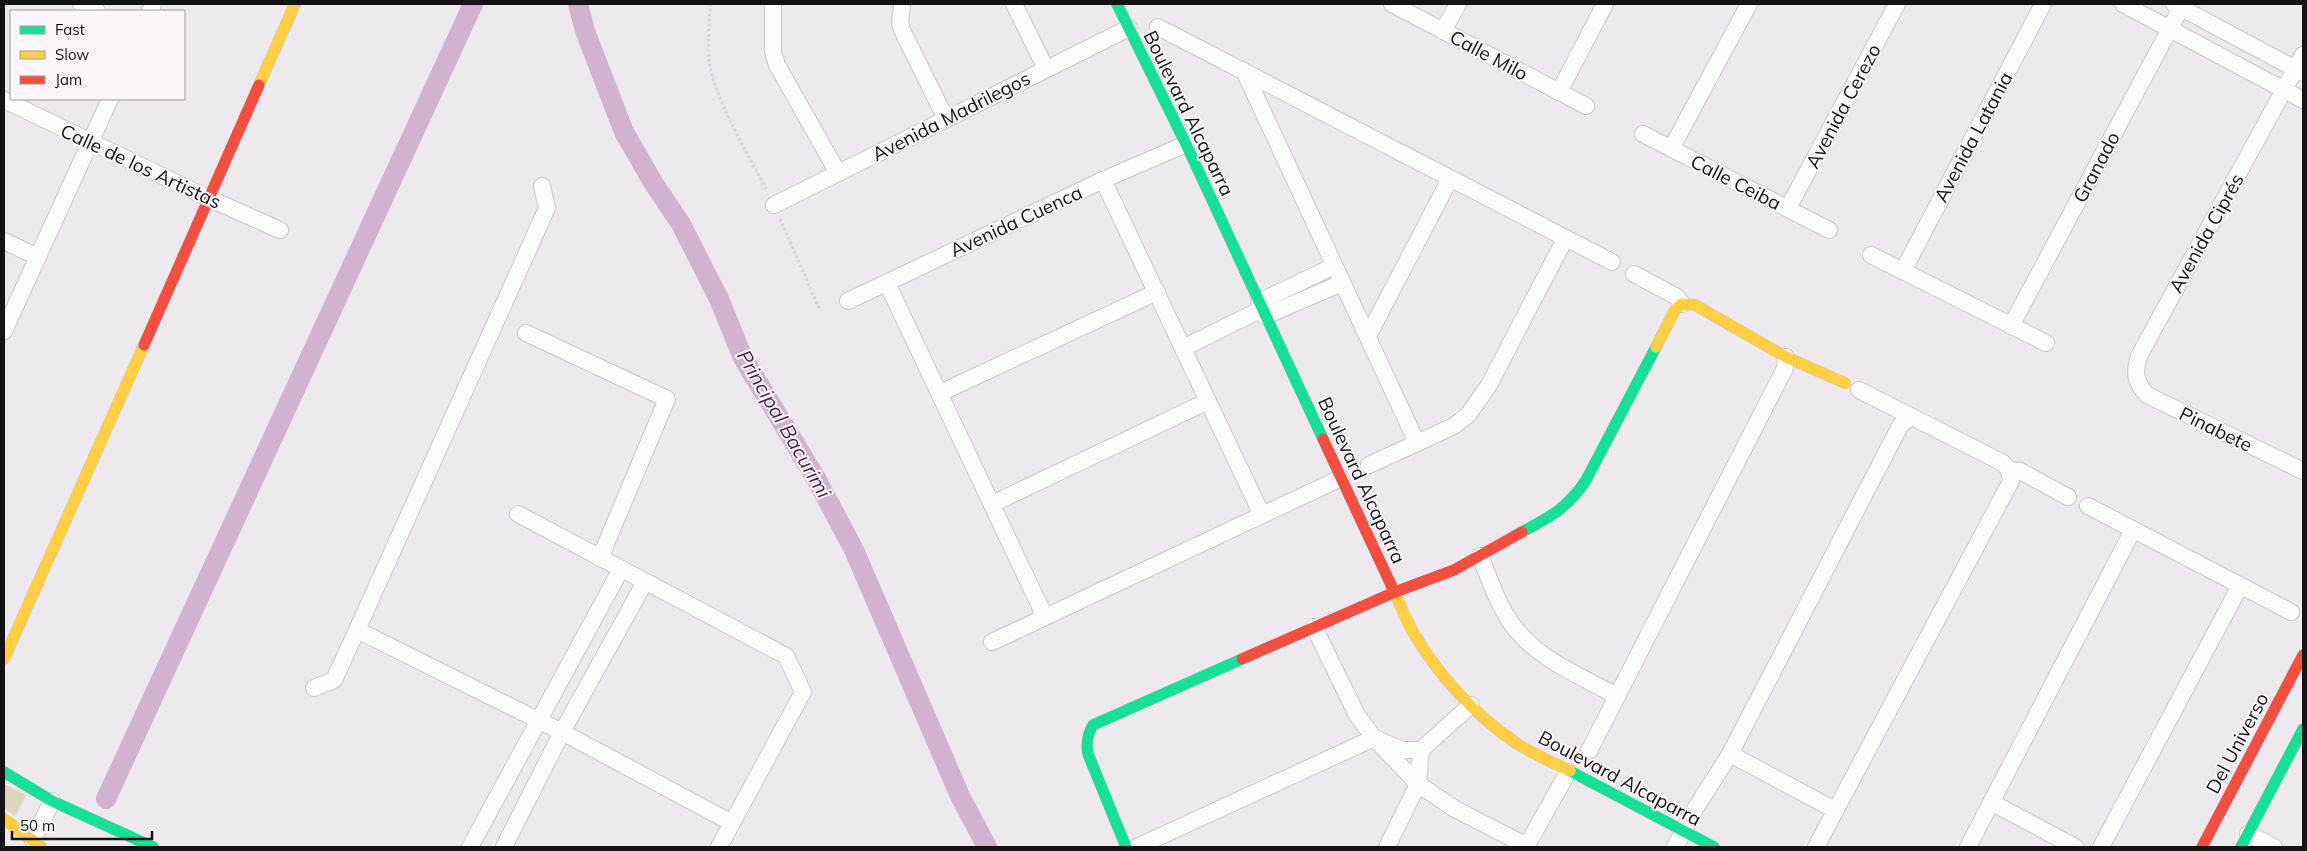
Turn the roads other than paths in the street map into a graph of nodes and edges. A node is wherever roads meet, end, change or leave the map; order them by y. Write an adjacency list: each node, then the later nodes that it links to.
1 (81, 4): 15 (street)
2 (295, 4): 38 (street)
3 (773, 4): 34 (street)
4 (902, 4): 29 (street)
5 (1014, 4): 21 (street)
6 (1117, 4): 17 (street, Boulevard Alcaparra)
7 (1392, 4): 19 (street, Calle Milo)
8 (1458, 4): 19 (street)
9 (1604, 4): 24 (street)
10 (1749, 4): 33 (street)
11 (1897, 4): 40 (street, Avenida Cerezo)
12 (2043, 4): 49 (street, Avenida Latania)
13 (2123, 4): 18 (street)
14 (2178, 6): 18 (street, Granado); 20 (street)
15 (95, 10)
16 (1158, 27): 22 (street)
17 (1129, 28): 21 (street, Avenida Madrilegos); 32 (street, Boulevard Alcaparra)
18 (2170, 29): 23 (street); 57 (street, Granado)
19 (1443, 31): 24 (street, Calle Milo)
20 (2301, 66): 23 (street, Avenida Ciprés)
21 (1046, 69): 29 (street, Avenida Madrilegos)
22 (1244, 72): 35 (street); 48 (street)
23 (2284, 90): 27 (street); 64 (street, Avenida Ciprés)
24 (1559, 92): 28 (street, Calle Milo)
25 (4, 100): 31 (street, Calle de los Artistas)
26 (110, 100): 31 (street)
27 (2303, 100)
28 (1586, 106)
29 (946, 119): 34 (street, Avenida Madrilegos)
30 (1642, 134): 33 (street, Calle Ceiba)
31 (90, 142): 38 (street, Calle de los Artistas); 46 (street)
32 (1186, 144): 36 (street, Avenida Cuenca); 56 (street, Boulevard Alcaparra)
33 (1671, 149): 40 (street, Calle Ceiba)
34 (838, 173): 39 (street, Avenida Madrilegos)
35 (1450, 179): 43 (street); 60 (street)
36 (1103, 180): 51 (street, Avenida Cuenca); 53 (street)
37 (542, 186): 89 (street)
38 (208, 198): 41 (street, Calle de los Artistas); 92 (street)
39 (774, 204)
40 (1788, 208): 42 (street, Calle Ceiba)
41 (280, 230)
42 (1829, 230)
43 (1565, 239): 47 (street); 69 (street)
44 (4, 241): 46 (street)
45 (1871, 255): 49 (street)
46 (38, 257): 58 (street)
47 (1612, 262)
48 (1334, 266): 52 (street); 56 (street)
49 (1903, 270): 57 (street)
50 (1634, 274): 55 (street)
51 (887, 283): 54 (street, Avenida Cuenca); 66 (street)
52 (1342, 283): 56 (street); 60 (street)
53 (1156, 292): 62 (street); 66 (street)
54 (848, 301)
55 (1682, 304): 63 (street); 80 (street)
56 (1262, 309): 62 (street); 73 (street, Boulevard Alcaparra)
57 (2011, 326): 61 (street)
58 (4, 331)
59 (526, 333): 81 (street)
60 (1368, 336): 69 (street)
61 (2046, 343)
62 (1183, 348): 67 (street)
63 (1786, 357): 65 (street); 94 (street)
64 (2136, 378): 72 (street, Pinabete)
65 (1852, 387): 68 (street)
66 (940, 393): 75 (street)
67 (1208, 401): 75 (street); 78 (street)
68 (1910, 418): 71 (street); 102 (street)
69 (1417, 443): 70 (street)
70 (1369, 465)
71 (2009, 470): 74 (street); 108 (street)
72 (2303, 471)
73 (1341, 478): 78 (street); 85 (street, Boulevard Alcaparra)
74 (2068, 497)
75 (992, 504): 87 (street)
76 (2088, 506): 79 (street)
77 (518, 514): 81 (street)
78 (1262, 515): 87 (street)
79 (2133, 530): 84 (street); 107 (street)
80 (1480, 556): 85 (street); 94 (street)
81 (600, 558): 82 (street)
82 (621, 569): 83 (street); 96 (street)
83 (644, 582): 98 (street); 110 (street)
84 (2240, 586): 86 (street); 127 (street)
85 (1395, 592): 88 (street); 95 (street, Boulevard Alcaparra)
86 (2291, 612)
87 (1044, 617): 90 (street)
88 (1314, 627): 99 (street); 118 (street)
89 (357, 630): 93 (street); 96 (street)
90 (992, 642)
91 (2303, 655): 128 (street, Del Universo)
92 (4, 659)
93 (314, 688)
94 (1617, 696): 101 (street)
95 (1471, 705): 100 (street); 104 (street, Boulevard Alcaparra)
96 (540, 721): 98 (street); 115 (street)
97 (2303, 729): 112 (street)
98 (562, 732): 110 (street); 116 (street)
99 (1374, 738): 100 (street); 105 (street); 119 (street)
100 (1422, 750): 105 (street)
101 (1589, 751)
102 (1730, 754): 108 (street); 111 (street)
103 (4, 772): 106 (street)
104 (1568, 772): 111 (street, Boulevard Alcaparra); 121 (street)
105 (1418, 784): 120 (street); 121 (street)
106 (52, 801): 113 (street); 114 (street)
107 (1992, 802): 125 (street); 126 (street)
108 (1835, 810): 124 (street)
109 (4, 818): 113 (street)
110 (732, 823): 117 (street)
111 (1684, 831): 122 (street); 123 (street, Boulevard Alcaparra)
112 (2245, 841): 129 (street)
113 (37, 844)
114 (151, 847)
115 (470, 847)
116 (504, 847)
117 (719, 847)
118 (1126, 847)
119 (1137, 847)
120 (1386, 847)
121 (1526, 847)
122 (1675, 847)
123 (1714, 847)
124 (1816, 847)
125 (1968, 847)
126 (2075, 847)
127 (2101, 847)
128 (2202, 847)
129 (2274, 847)

